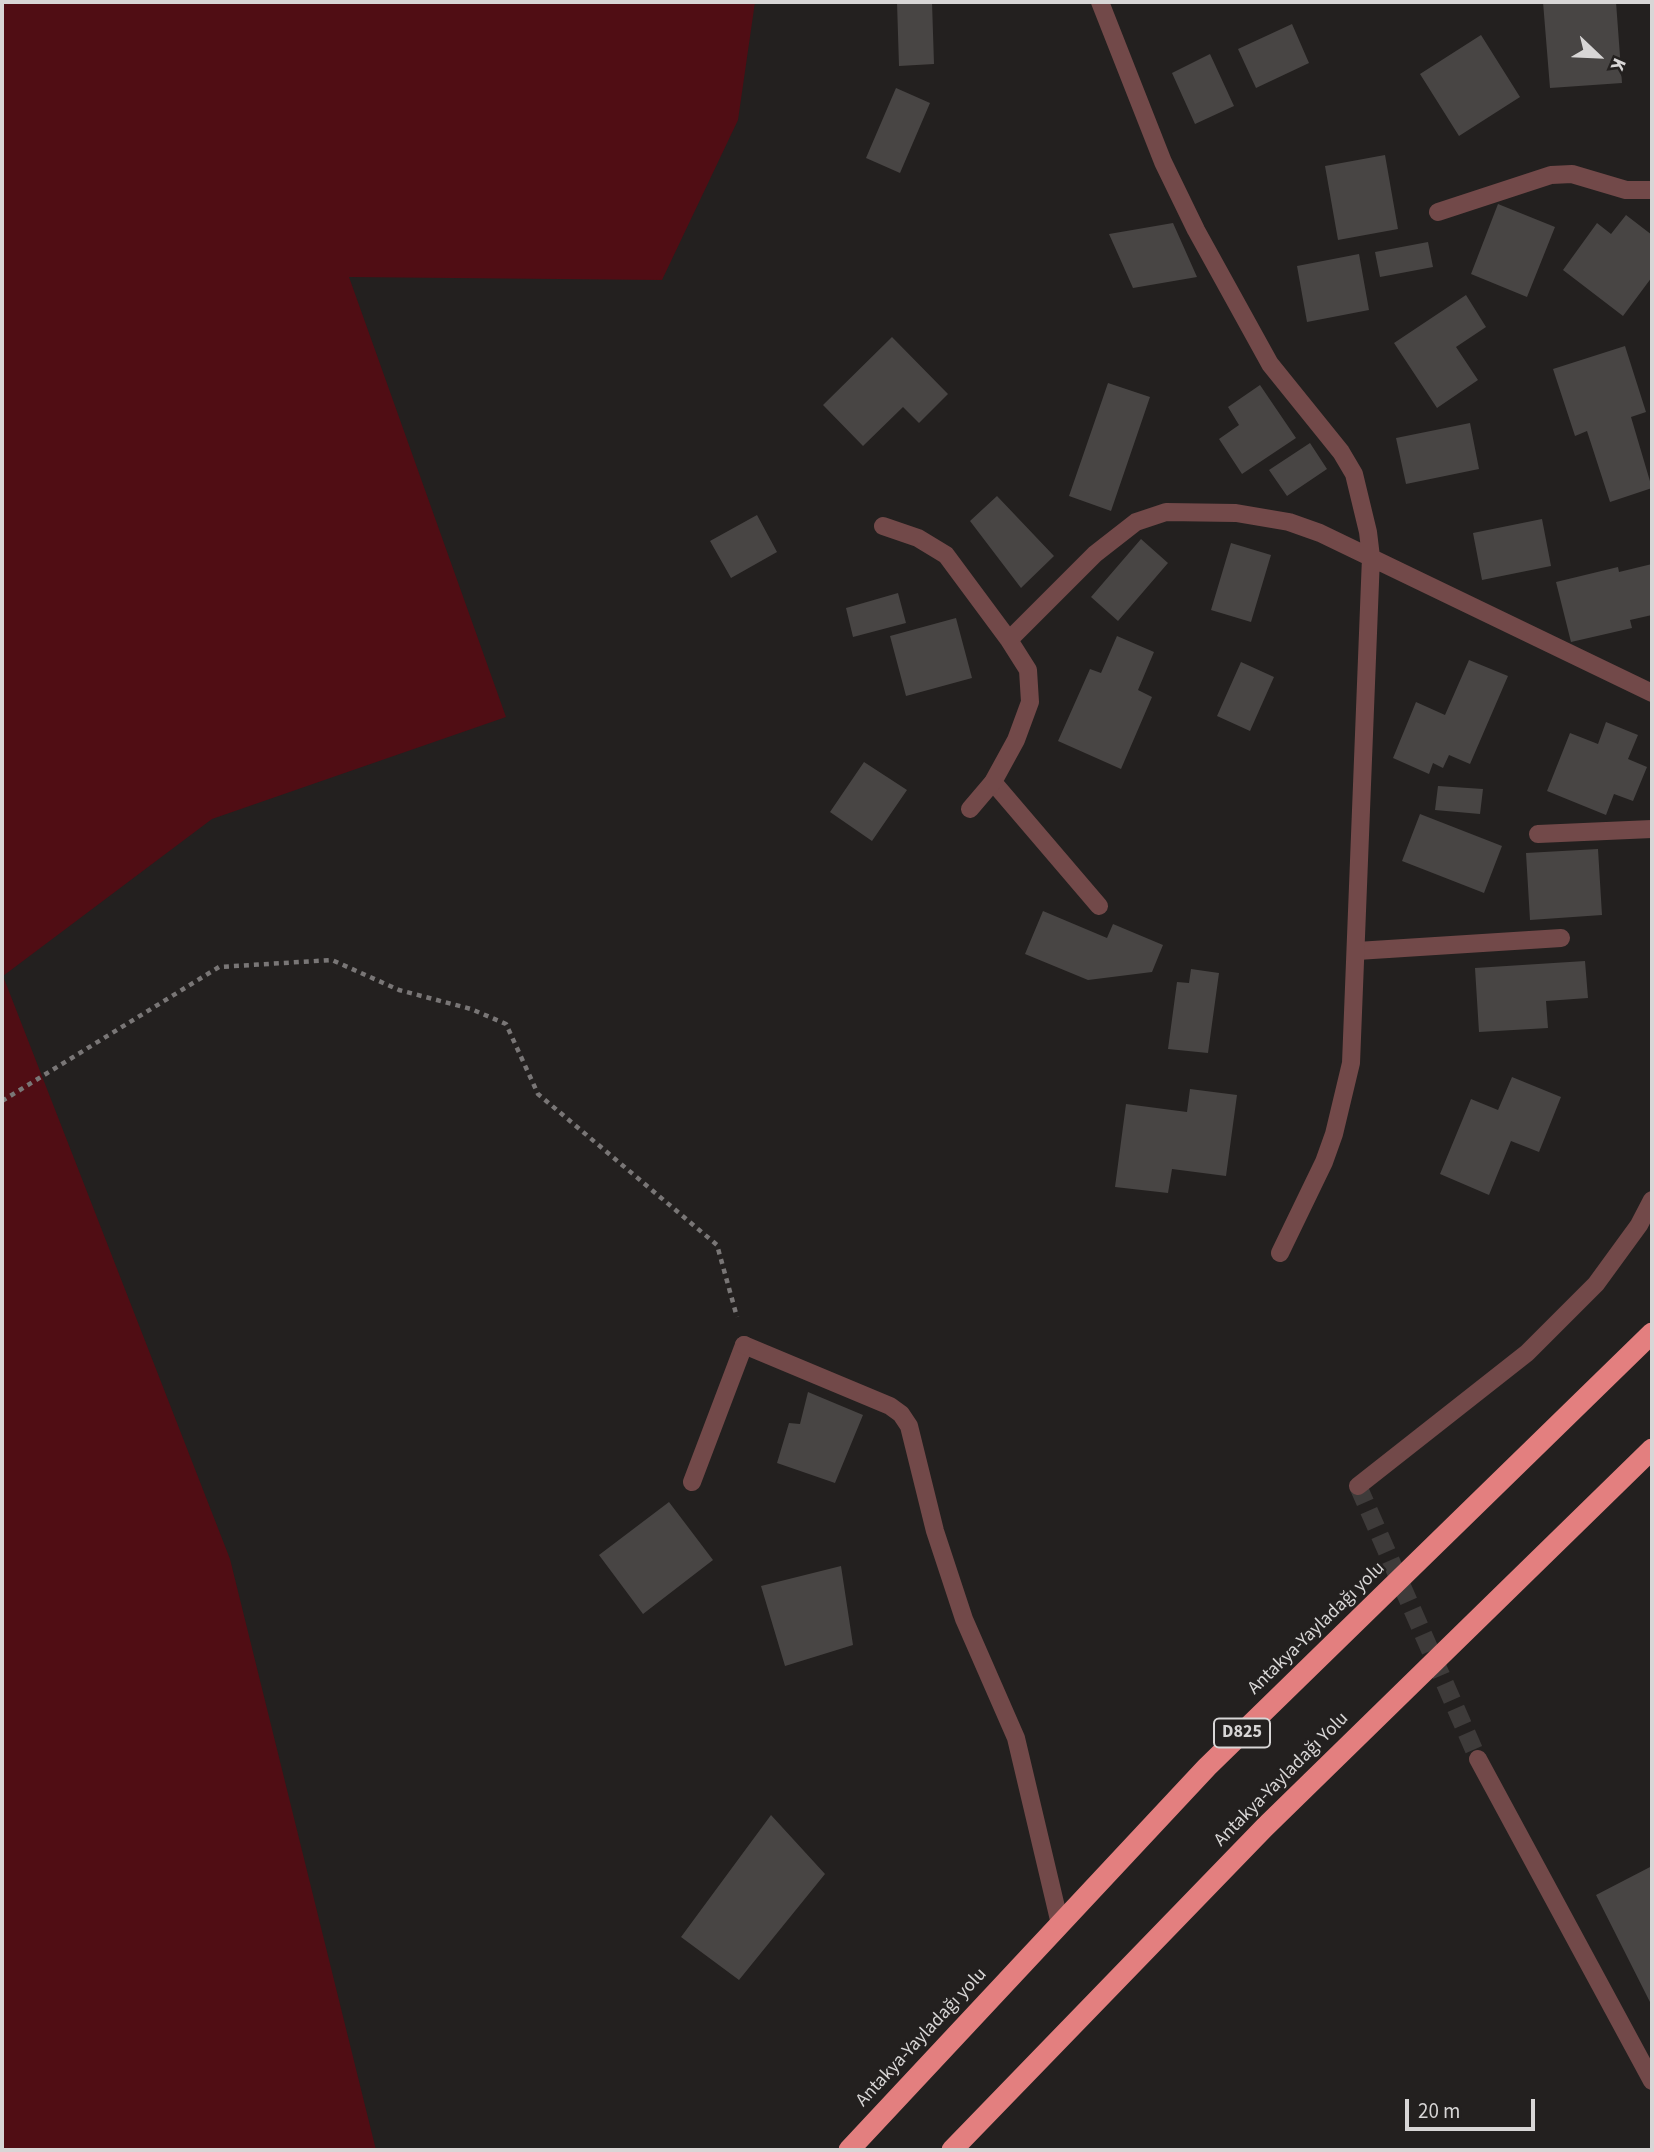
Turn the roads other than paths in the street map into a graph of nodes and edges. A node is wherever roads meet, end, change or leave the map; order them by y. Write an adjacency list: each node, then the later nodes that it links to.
1 (1100, 2): 5 (street)
2 (1652, 190): 3 (street)
3 (1438, 212)
4 (883, 526): 6 (street)
5 (1371, 557): 6 (street); 7 (street); 14 (street)
6 (1009, 640): 8 (street)
7 (1652, 693)
8 (993, 782): 9 (street); 12 (street)
9 (970, 809)
10 (1652, 829): 11 (street)
11 (1538, 834)
12 (1099, 906)
13 (1561, 938): 14 (street)
14 (1357, 951): 16 (street)
15 (1652, 1200): 20 (street)
16 (1280, 1253)
17 (1652, 1333): 22 (highway, Antakya-Yayladağı yolu / D825)
18 (1652, 1449): 25 (highway, Antakya-Yayladağı Yolu)
19 (692, 1482): 22 (street)
20 (1358, 1486)
21 (1478, 1759): 23 (street)
22 (1060, 1924): 24 (highway, Antakya-Yayladağı yolu / D825)
23 (1652, 2081)
24 (849, 2150)
25 (952, 2150)

